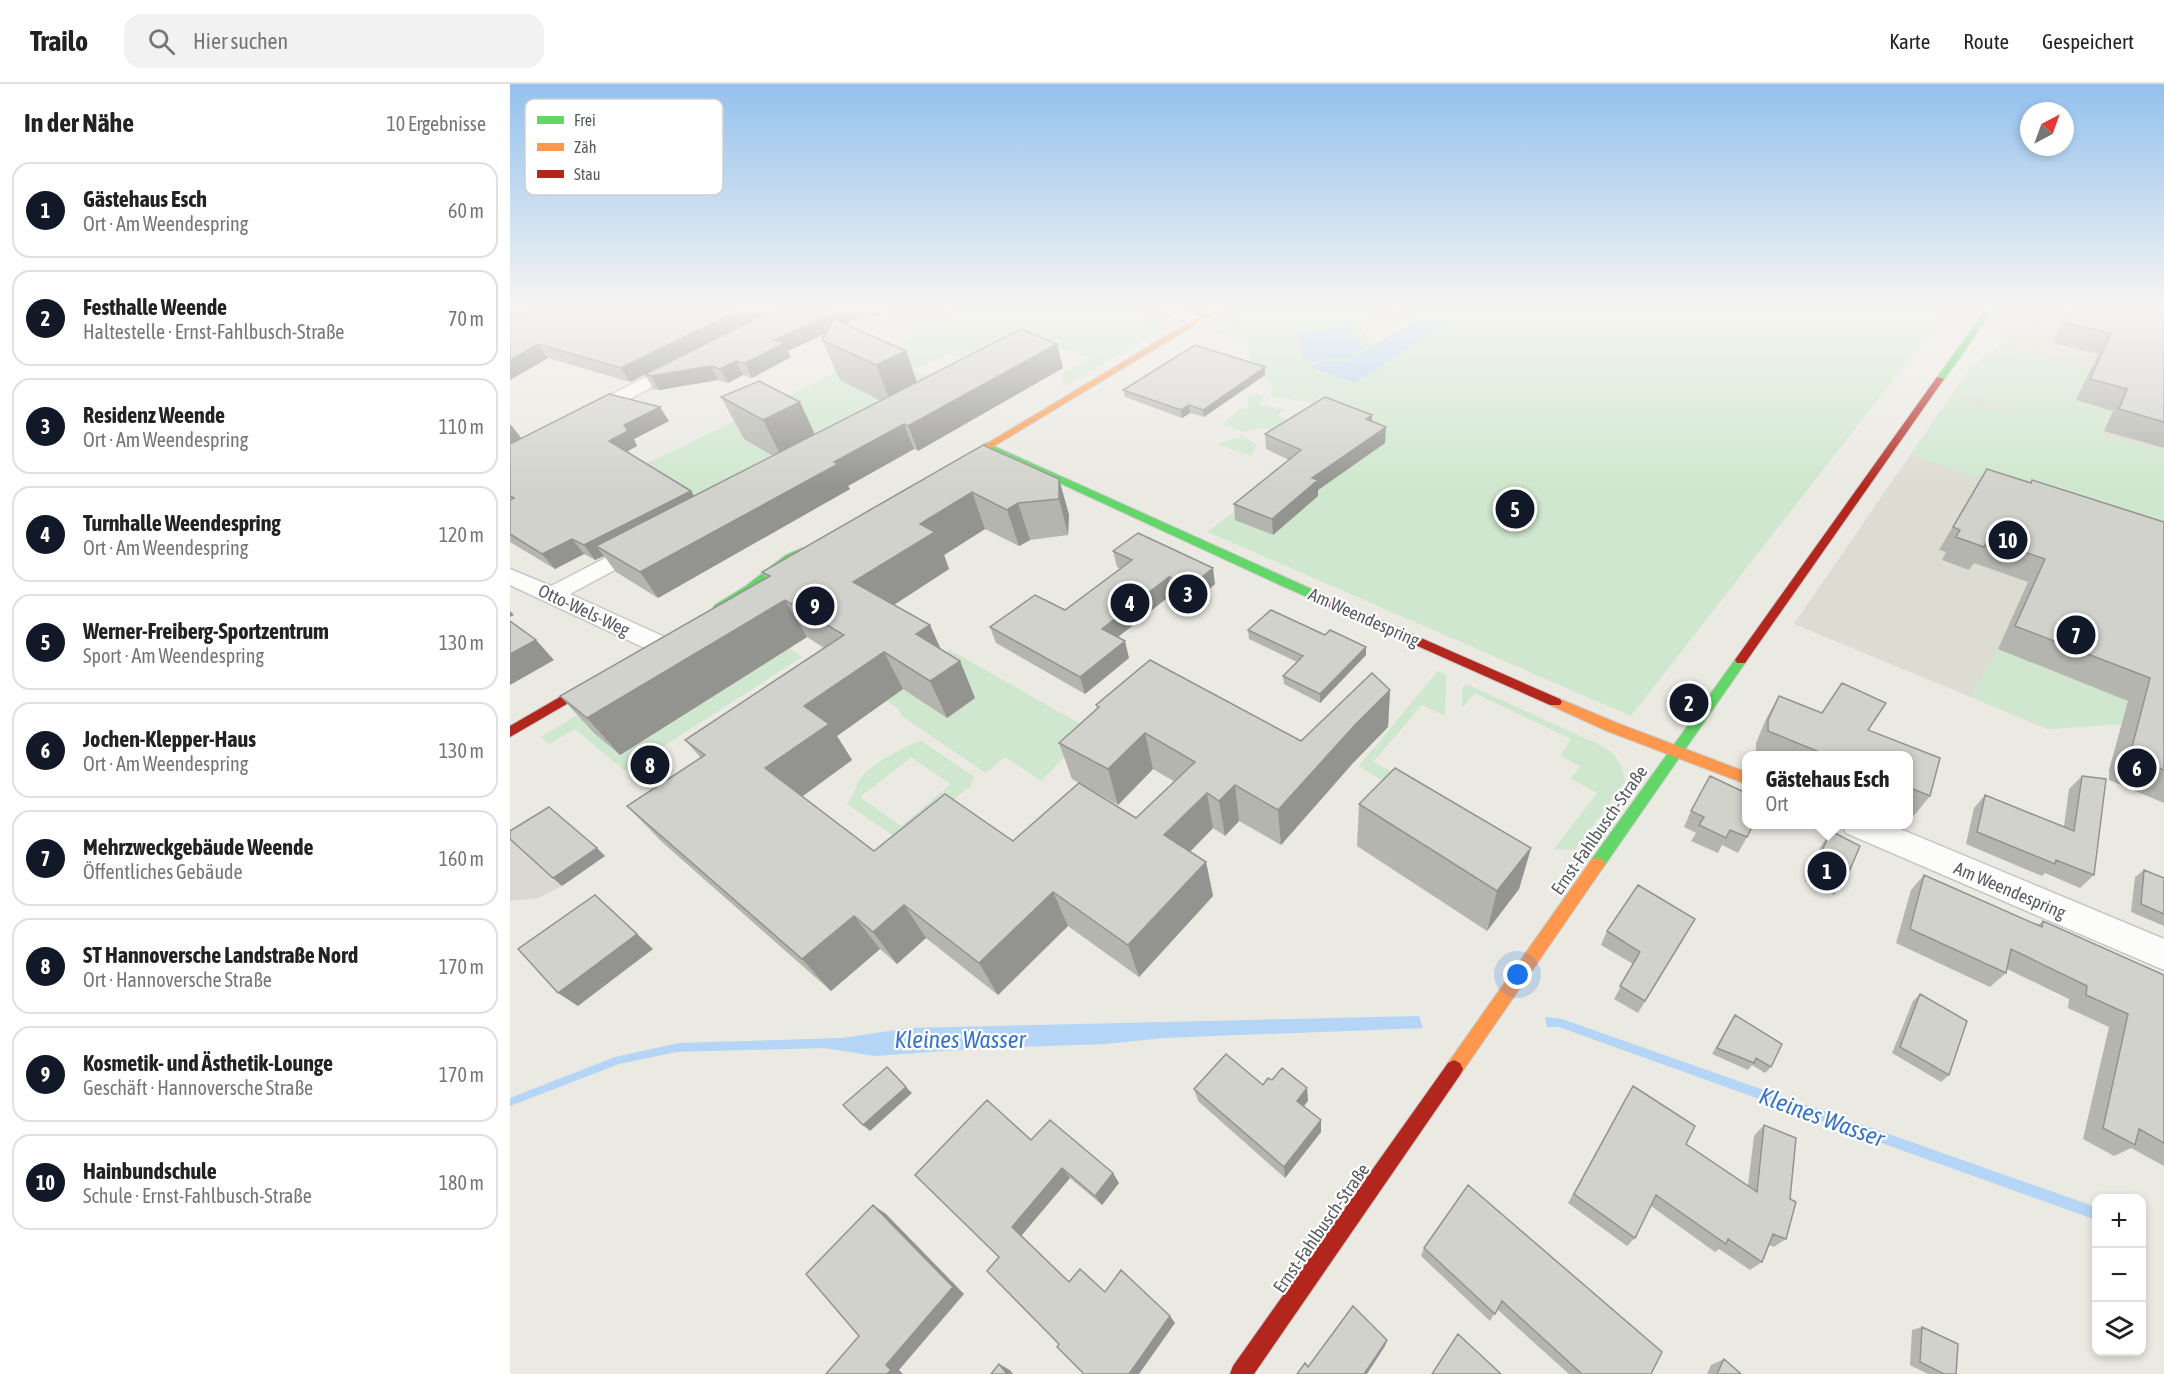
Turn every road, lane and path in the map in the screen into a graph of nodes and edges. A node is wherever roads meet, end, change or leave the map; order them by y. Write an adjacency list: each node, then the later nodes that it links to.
1 (675, 368): 4 (street)
2 (1118, 368): 5 (street)
3 (1947, 368): 15 (street, Ernst-Fahlbusch-Straße)
4 (569, 424)
5 (987, 446): 6 (street); 15 (street, Am Weendespring)
6 (958, 464)
7 (664, 535): 10 (street)
8 (817, 545): 11 (street)
9 (510, 576): 10 (street, Otto-Wels-Weg)
10 (551, 595): 12 (street, Otto-Wels-Weg)
11 (707, 615)
12 (656, 645)
13 (616, 669): 14 (street)
14 (510, 732)
15 (1676, 751): 16 (street, Am Weendespring); 19 (street, Ernst-Fahlbusch-Straße)
16 (1742, 776)
17 (1865, 829): 18 (street, Am Weendespring)
18 (2164, 955)
19 (1241, 1374)

